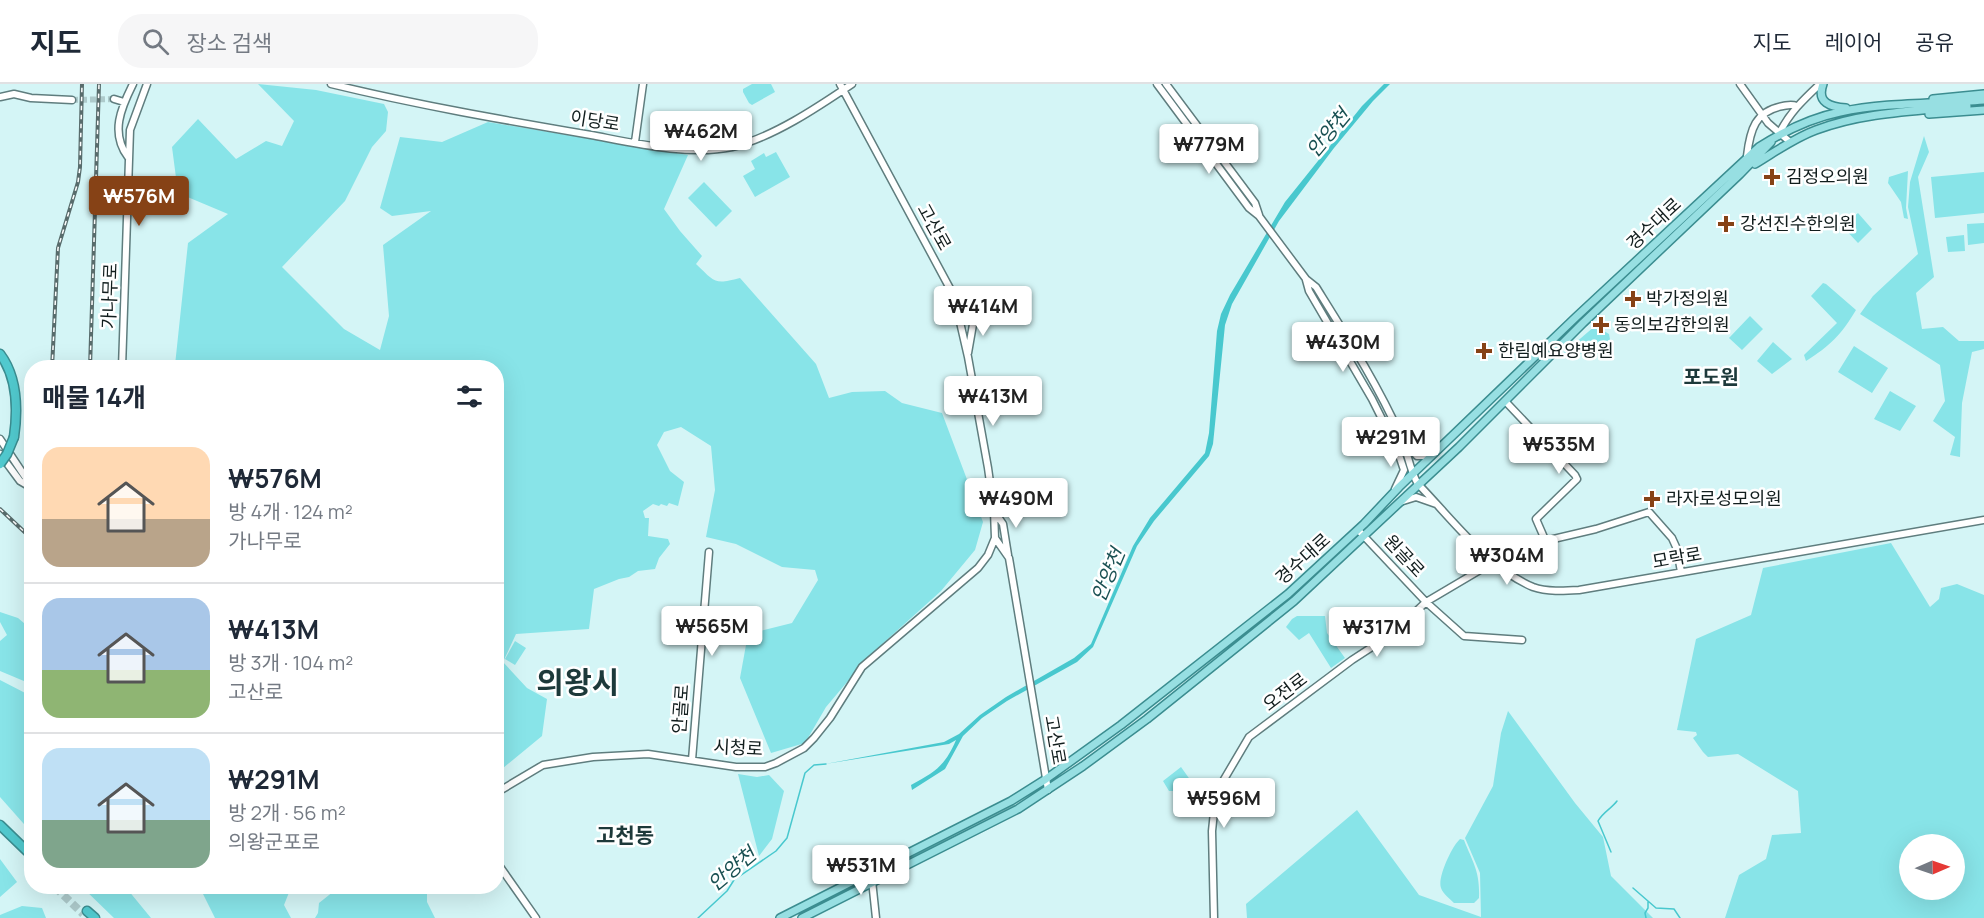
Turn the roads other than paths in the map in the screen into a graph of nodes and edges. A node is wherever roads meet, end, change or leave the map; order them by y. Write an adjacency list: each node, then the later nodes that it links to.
1 (133, 84): 16 (street)
2 (147, 84): 28 (street, 가나무로)
3 (331, 84): 25 (street, 이당로)
4 (643, 84): 25 (street)
5 (852, 84): 10 (street, 이당로)
6 (1157, 84): 30 (street)
7 (1166, 84): 30 (street)
8 (1740, 84): 22 (street)
9 (1822, 84): 18 (street); 20 (main road)
10 (842, 87): 25 (street, 이당로); 34 (street, 고산로)
11 (1984, 94): 19 (main road)
12 (0, 97): 14 (street)
13 (114, 99): 16 (street)
14 (72, 100)
15 (1984, 100): 19 (main road, 경수대로)
16 (124, 102): 28 (street)
17 (1984, 105): 23 (main road, 경수대로)
18 (1797, 106): 22 (street); 24 (street)
19 (1875, 107): 20 (main road, 경수대로)
20 (1855, 109): 24 (main road, 경수대로)
21 (1984, 110): 23 (main road)
22 (1762, 114): 24 (street); 27 (street)
23 (1876, 116): 26 (main road, 경수대로)
24 (1779, 134): 26 (street); 27 (main road, 경수대로); 29 (main road, 경수대로)
25 (635, 142)
26 (1790, 142): 29 (main road, 경수대로)
27 (1747, 156): 43 (main road, 경수대로)
28 (128, 157): 35 (street, 가나무로)
29 (1745, 170): 37 (main road, 경수대로)
30 (1260, 217): 31 (street)
31 (1306, 279): 39 (street); 41 (street)
32 (975, 313): 34 (street)
33 (0, 354): 38 (highway)
34 (968, 357): 53 (street, 고산로)
35 (122, 360)
36 (0, 364): 38 (highway)
37 (1504, 401): 49 (main road, 경수대로); 57 (street)
38 (12, 436): 44 (highway); 45 (highway, bridge)
39 (1402, 439): 42 (street, 모락로); 43 (street)
40 (0, 440): 47 (street)
41 (1394, 443): 42 (street); 50 (street)
42 (1406, 454): 46 (street, 모락로)
43 (1434, 454): 46 (main road, 경수대로)
44 (0, 455): 48 (street)
45 (0, 464)
46 (1412, 474): 49 (street, 모락로); 50 (main road, 경수대로)
47 (24, 476)
48 (24, 483)
49 (1418, 484): 51 (main road, 경수대로); 52 (street, 모락로)
50 (1392, 494): 55 (main road, 경수대로)
51 (1399, 502): 52 (street); 55 (main road, 경수대로)
52 (1438, 505): 61 (street, 모락로)
53 (994, 511): 56 (street, 고산로); 60 (street)
54 (1982, 519): 62 (street, 모락로)
55 (1361, 533): 63 (street, 원골로); 66 (main road, 경수대로); 68 (main road, 경수대로)
56 (995, 538): 59 (street, 시청로); 60 (street)
57 (1546, 542): 61 (street, 오전로); 62 (street, 오전로)
58 (709, 552): 65 (street, 안골로)
59 (988, 555): 60 (street); 65 (street, 시청로)
60 (1009, 558): 66 (street, 고산로)
61 (1494, 563): 62 (street, 모락로); 63 (street, 오전로)
62 (1681, 572)
63 (1426, 602): 64 (street, 원골로); 82 (street, 오전로)
64 (1522, 640)
65 (692, 760): 67 (street, 시청로)
66 (1046, 779): 68 (street, 고산로); 73 (main road, 경수대로)
67 (504, 787)
68 (1048, 790): 75 (main road, 경수대로)
69 (0, 824): 70 (highway)
70 (4, 833): 71 (highway); 72 (highway)
71 (24, 849)
72 (24, 855)
73 (871, 871): 75 (street); 79 (main road, 경수대로)
74 (504, 872): 78 (street)
75 (872, 883): 80 (main road, 경수대로); 81 (street)
76 (86, 914): 77 (highway)
77 (95, 918)
78 (536, 918)
79 (780, 918)
80 (802, 918)
81 (876, 918)
82 (1214, 918)

